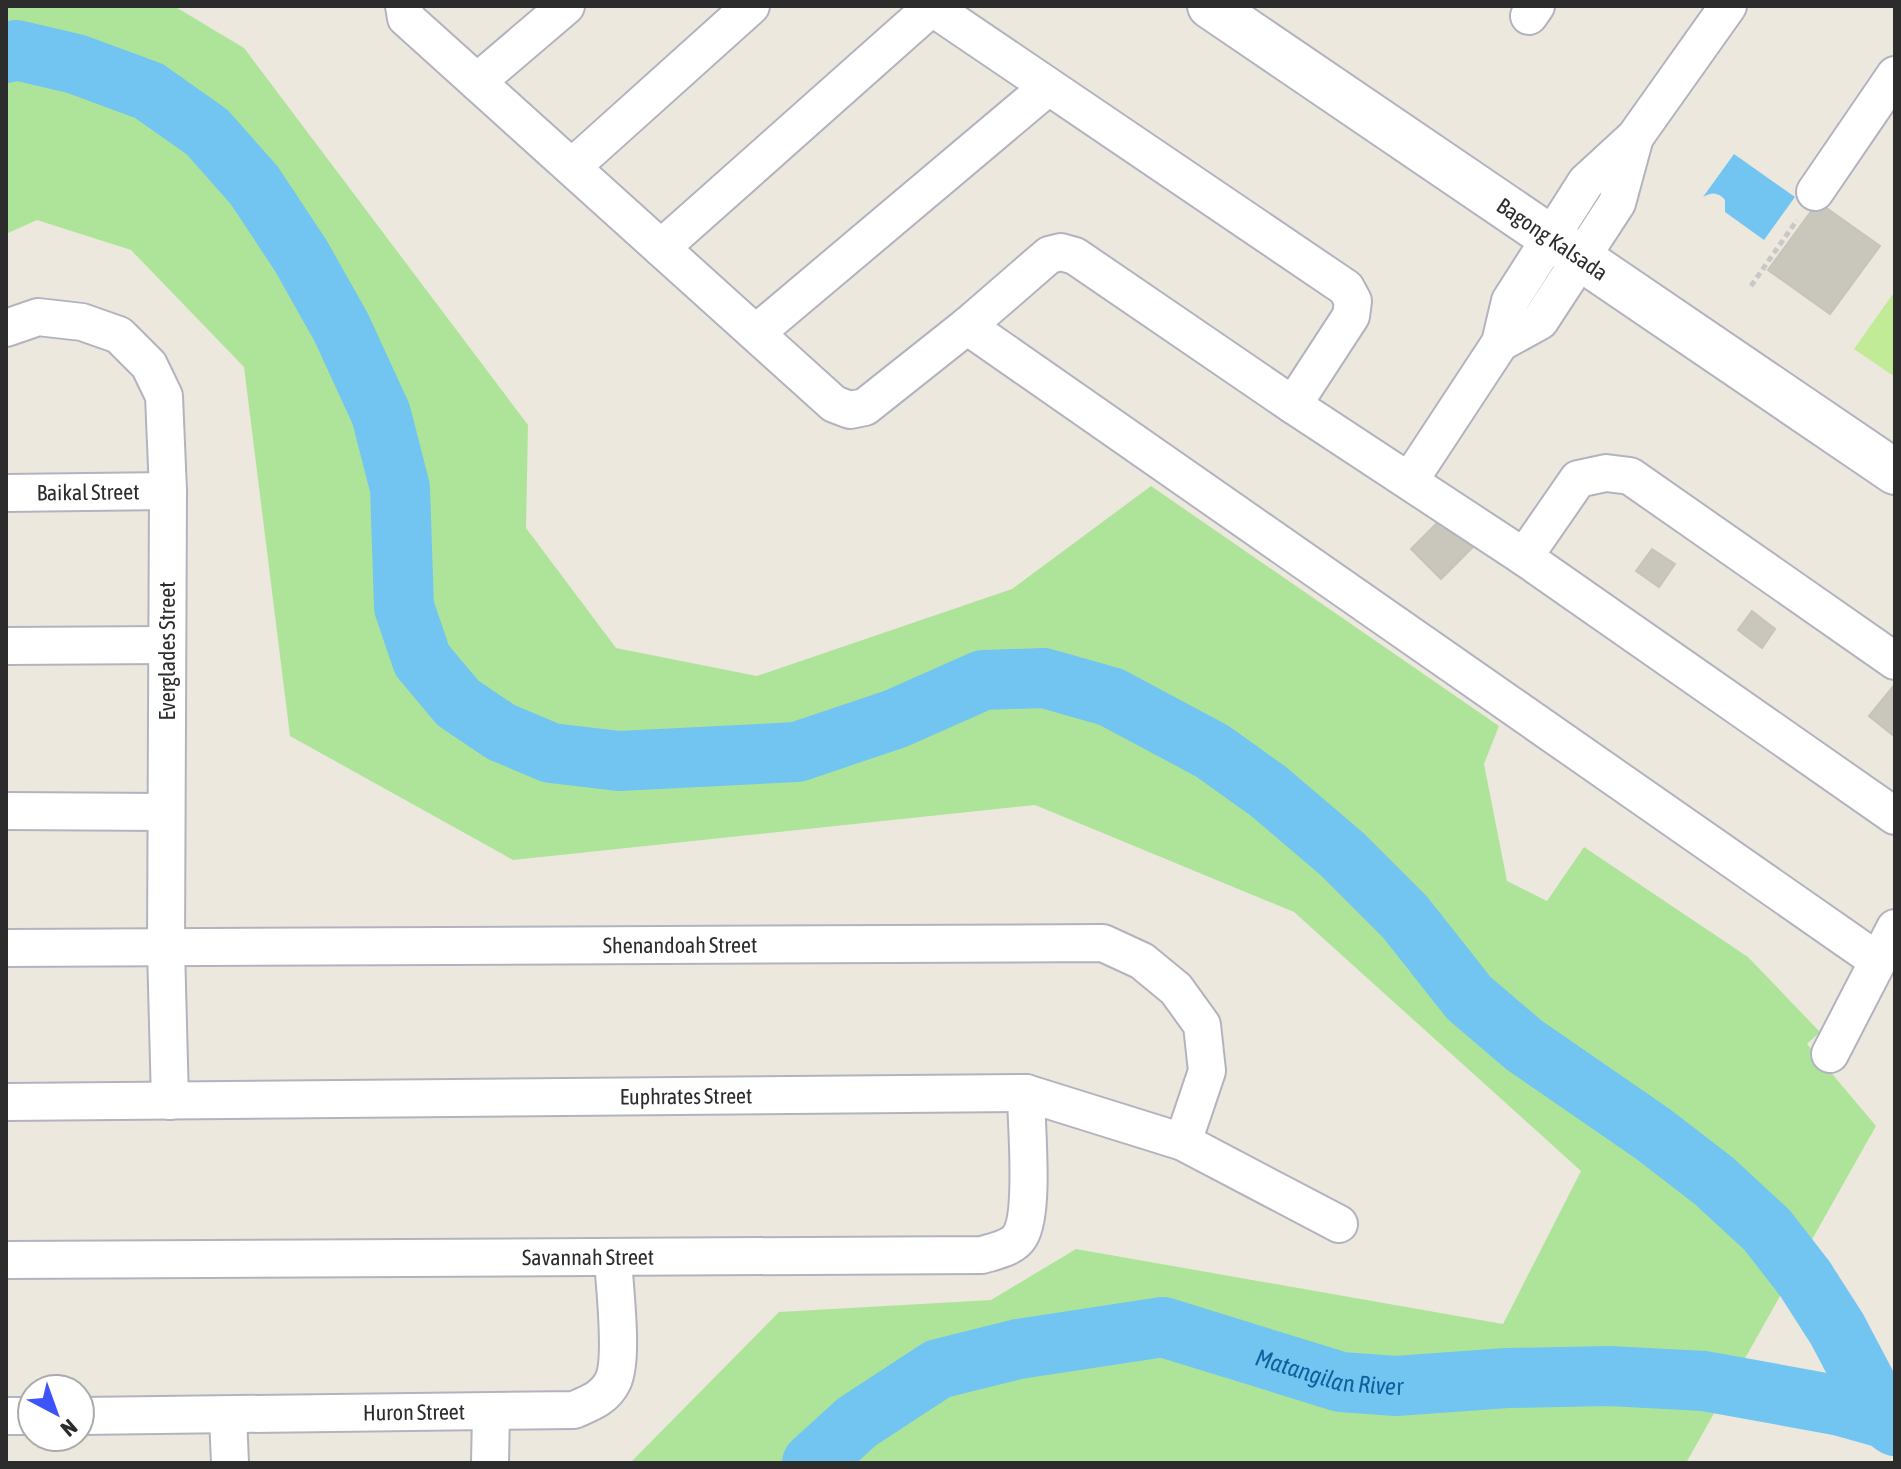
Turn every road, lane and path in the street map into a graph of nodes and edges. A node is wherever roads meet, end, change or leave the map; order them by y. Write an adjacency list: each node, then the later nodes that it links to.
1 (404, 6): 8 (street)
2 (566, 6): 8 (street)
3 (751, 6): 10 (street)
4 (1210, 6): 13 (street, Bagong Kalsada)
5 (1728, 6): 13 (street)
6 (931, 7): 9 (street); 12 (street)
7 (1895, 75): 11 (street)
8 (477, 82): 10 (street)
9 (1048, 87): 17 (street); 18 (street)
10 (572, 167): 12 (street)
11 (1815, 192): 14 (path)
12 (661, 248): 17 (street)
13 (1566, 248): 19 (street, Bagong Kalsada); 20 (street)
14 (1751, 286)
15 (967, 326): 17 (street); 18 (street); 33 (street)
16 (6, 328): 21 (street, Everglades Street)
17 (756, 333)
18 (1293, 405): 20 (street)
19 (1895, 472)
20 (1410, 480): 23 (street)
21 (168, 491): 22 (street, Baikal Street); 24 (street, Everglades Street)
22 (6, 493)
23 (1524, 557): 26 (street); 29 (street)
24 (167, 645): 25 (street); 28 (street, Everglades Street)
25 (6, 646)
26 (1895, 661)
27 (6, 811): 28 (street)
28 (166, 812): 32 (street, Everglades Street)
29 (1895, 816)
30 (1895, 928): 33 (street)
31 (6, 948): 32 (street, Shenandoah Street)
32 (166, 948): 36 (street, Everglades Street); 38 (street, Shenandoah Street)
33 (1878, 961): 34 (street)
34 (1830, 1054)
35 (1026, 1093): 36 (street, Euphrates Street); 38 (street, Euphrates Street); 40 (street, Savannah Street)
36 (170, 1101): 37 (street, Euphrates Street)
37 (6, 1102)
38 (1183, 1142): 39 (street, Euphrates Street)
39 (1339, 1224)
40 (613, 1257): 41 (street, Savannah Street); 42 (street, Huron Street)
41 (6, 1260)
42 (491, 1412): 44 (street, Huron Street); 46 (street)
43 (96, 1416): 44 (street, Huron Street)
44 (228, 1416): 45 (street)
45 (230, 1463)
46 (490, 1463)

